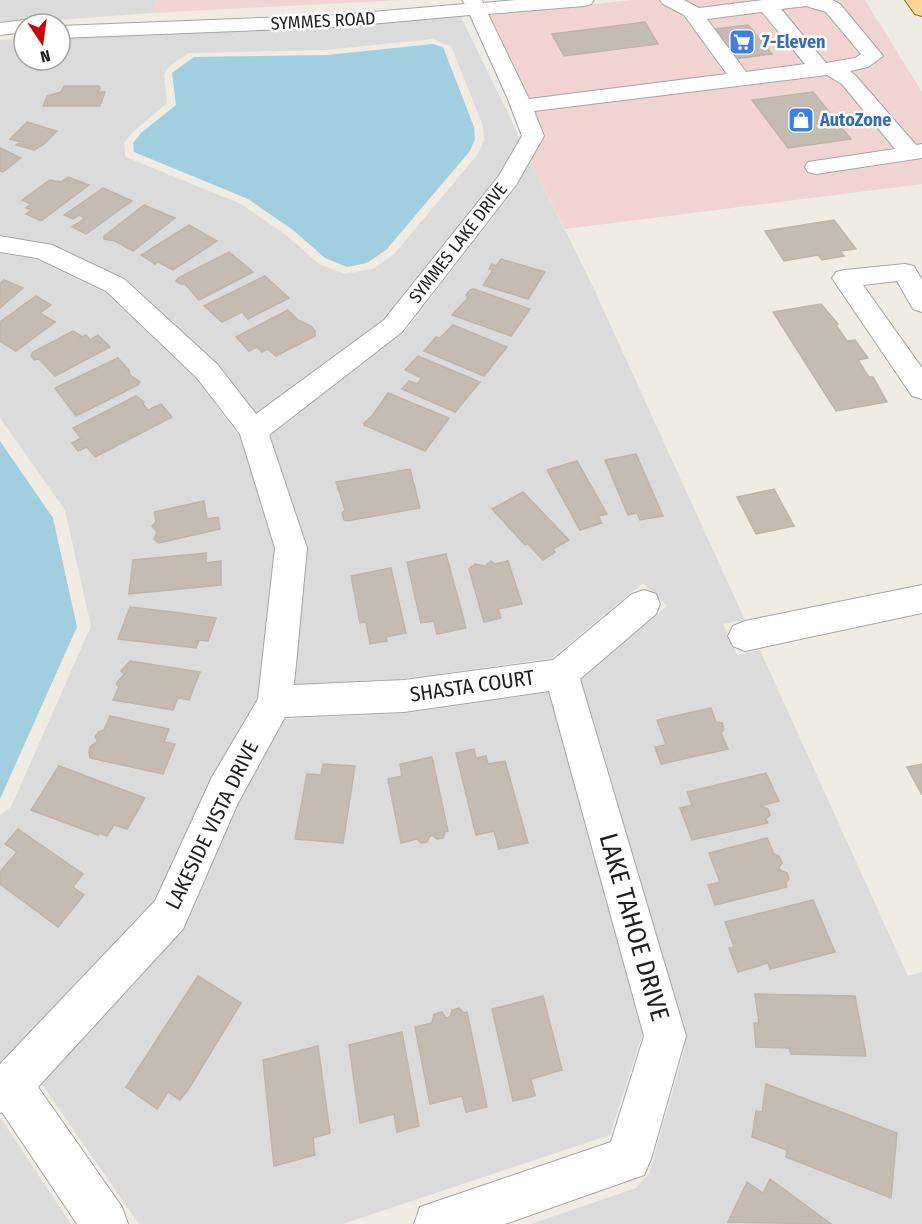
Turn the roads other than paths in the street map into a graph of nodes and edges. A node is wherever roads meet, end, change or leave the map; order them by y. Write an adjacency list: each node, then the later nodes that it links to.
1 (584, 0): 4 (street, SYMMES ROAD)
2 (670, 0): 7 (street)
3 (915, 0): 6 (main road)
4 (474, 4): 8 (street, SYMMES ROAD); 9 (street, SYMMES ROAD); 12 (street, SYMMES LAKE DRIVE)
5 (767, 5): 7 (street); 10 (street); 10 (street)
6 (922, 10)
7 (693, 15): 11 (street)
8 (72, 23)
9 (72, 32)
10 (826, 69): 11 (street); 13 (street)
11 (741, 78): 12 (street)
12 (522, 106): 18 (street, SYMMES LAKE DRIVE)
13 (916, 152): 14 (street)
14 (816, 167)
15 (0, 244): 18 (street, LAKESIDE VISTA DRIVE)
16 (922, 303): 17 (street)
17 (922, 389)
18 (253, 431): 23 (street, LAKESIDE VISTA DRIVE)
19 (922, 599): 21 (street)
20 (644, 604): 22 (street, SHASTA COURT)
21 (745, 636)
22 (561, 674): 23 (street, SHASTA COURT); 26 (street, LAKE TAHOE DRIVE)
23 (275, 702): 24 (street, LAKESIDE VISTA DRIVE)
24 (5, 1088): 25 (street)
25 (105, 1224)
26 (437, 1224)

